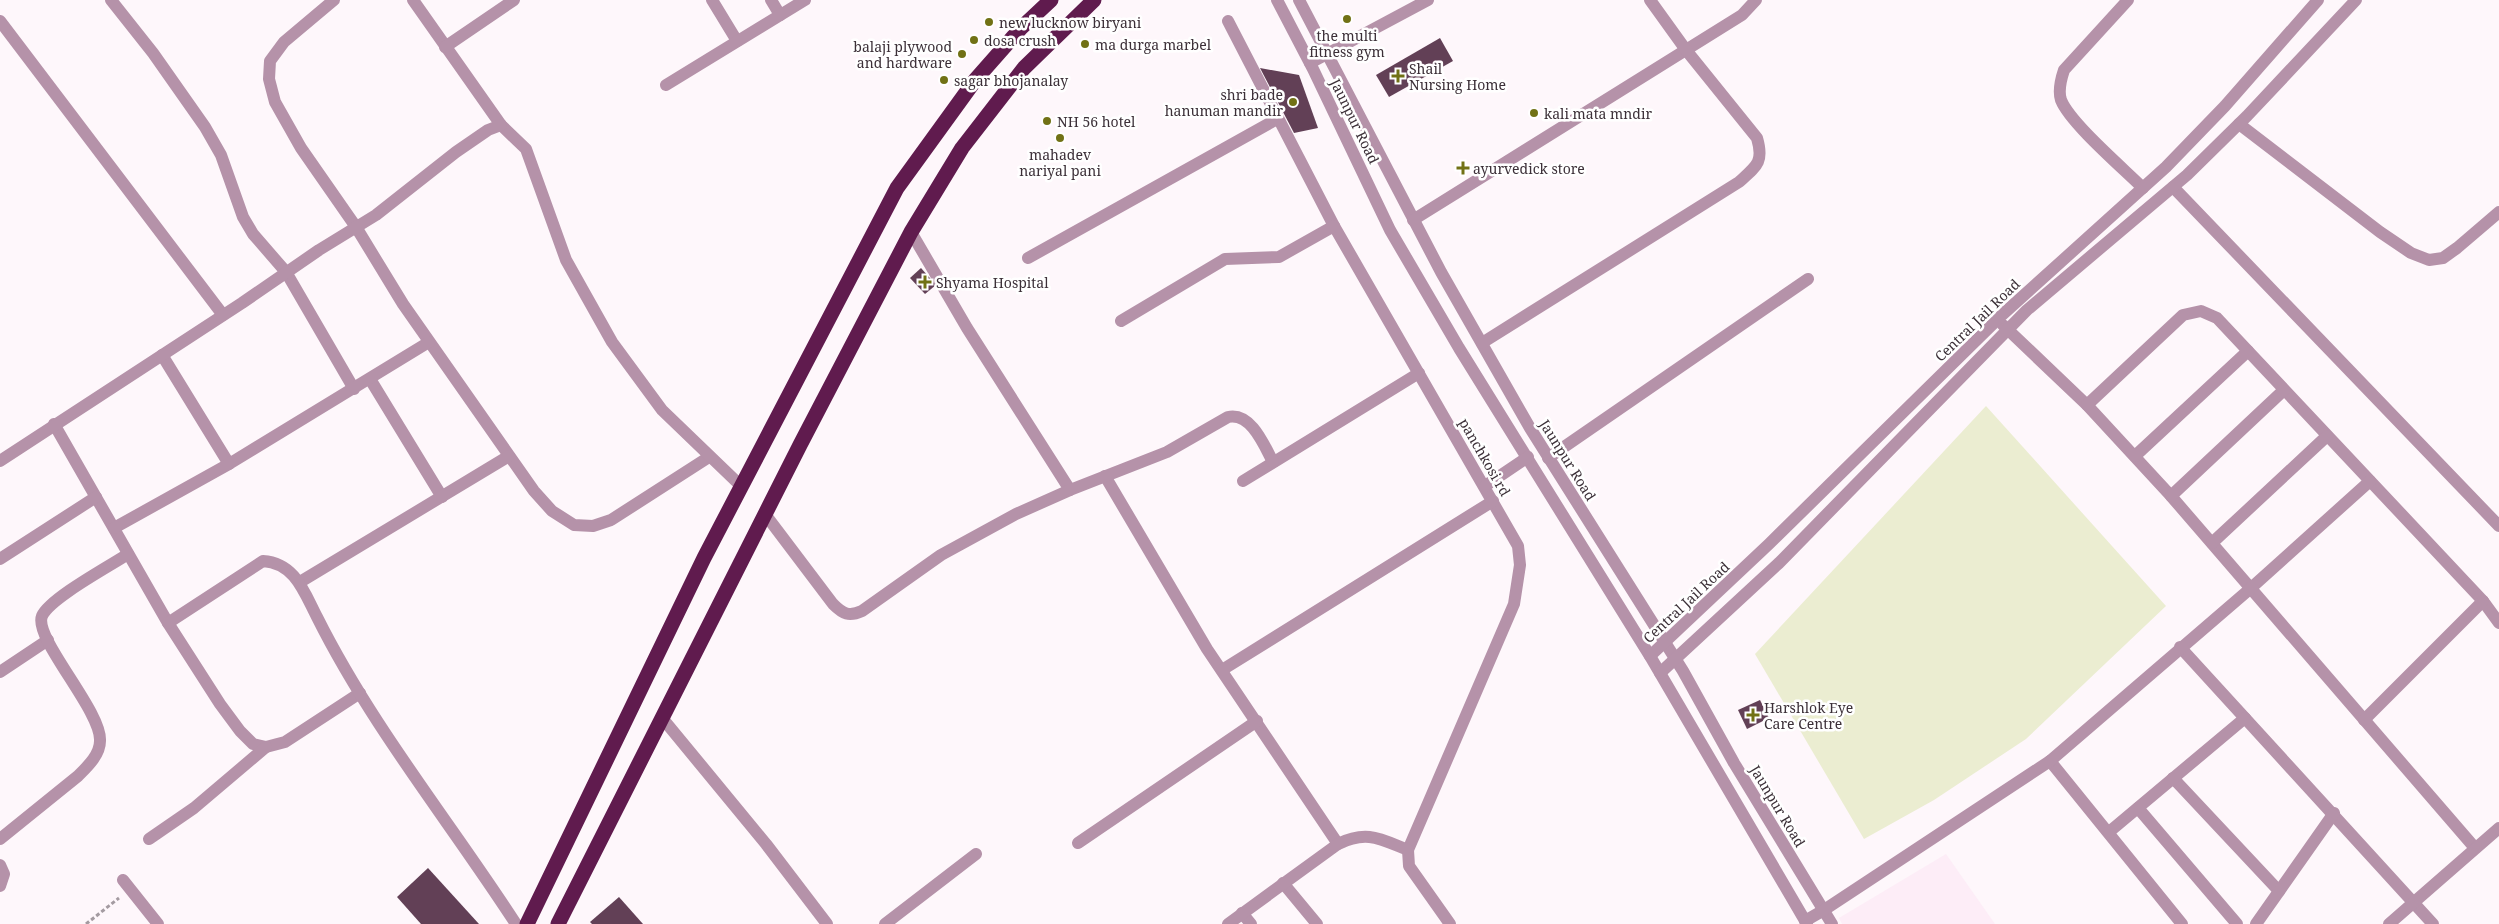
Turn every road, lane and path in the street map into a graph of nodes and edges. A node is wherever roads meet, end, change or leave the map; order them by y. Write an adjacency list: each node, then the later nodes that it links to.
1 (111, 0): 38 (street)
2 (334, 0): 35 (street)
3 (413, 0): 22 (street)
4 (514, 0): 22 (street)
5 (712, 0): 21 (street)
6 (772, 0): 18 (street)
7 (805, 0): 18 (street)
8 (1051, 0): 68 (highway)
9 (1094, 0): 36 (highway)
10 (1277, 0): 25 (street, Jaunpur Road)
11 (1299, 0): 24 (street, Jaunpur Road)
12 (1428, 0): 24 (street)
13 (1650, 0): 23 (street)
14 (1756, 0): 23 (street)
15 (2318, 0): 31 (street, Central Jail Road)
16 (2356, 0): 28 (street)
17 (2125, 1): 31 (street)
18 (780, 15): 21 (street)
19 (0, 21): 40 (street)
20 (1228, 21): 27 (street, panchkosi rd)
21 (737, 41): 26 (street)
22 (445, 46): 29 (street)
23 (1686, 50): 33 (street); 45 (street)
24 (1328, 56): 25 (street); 33 (street, Jaunpur Road)
25 (1310, 63): 60 (street, Jaunpur Road)
26 (666, 85)
27 (1277, 119): 34 (street, panchkosi rd); 37 (street)
28 (2239, 124): 30 (street); 32 (street)
29 (501, 125): 35 (street); 59 (street)
30 (2173, 187): 43 (street); 76 (street)
31 (2143, 188): 41 (street, Central Jail Road)
32 (2499, 212)
33 (1413, 220): 45 (street, Jaunpur Road)
34 (1334, 226): 42 (street); 48 (street, panchkosi rd)
35 (356, 228): 38 (street); 44 (street)
36 (911, 232): 70 (street); 75 (highway)
37 (1028, 258)
38 (286, 272): 40 (street); 50 (street)
39 (1808, 279): 61 (street)
40 (224, 315): 47 (street)
41 (1998, 320): 43 (street); 52 (street, Central Jail Road)
42 (1122, 321)
43 (2009, 330): 53 (street); 54 (street)
44 (429, 342): 49 (street); 57 (street)
45 (1482, 343): 61 (street, Jaunpur Road)
46 (2248, 351): 51 (street); 53 (street); 58 (street)
47 (162, 355): 55 (street); 64 (street)
48 (1419, 373): 63 (street); 69 (street, panchkosi rd)
49 (370, 379): 50 (street); 73 (street)
50 (354, 389): 64 (street)
51 (2284, 390): 56 (street); 71 (street)
52 (1914, 402): 54 (street); 87 (street, Central Jail Road)
53 (2088, 405): 58 (street)
54 (1925, 413): 90 (street)
55 (54, 424): 62 (street); 72 (street)
56 (2327, 436): 67 (street); 78 (street)
57 (509, 456): 59 (street); 73 (street)
58 (2134, 456): 71 (street)
59 (709, 457): 68 (street)
60 (1528, 457): 69 (street); 89 (street, Jaunpur Road)
61 (1548, 458): 87 (street, Jaunpur Road)
62 (0, 460)
63 (1273, 462): 65 (street); 66 (street)
64 (229, 464): 77 (street)
65 (1105, 476): 70 (street); 91 (street)
66 (1243, 481)
67 (2370, 481): 82 (street); 83 (street)
68 (741, 486): 125 (highway)
69 (1485, 486): 74 (street, panchkosi rd)
70 (1070, 490): 75 (street)
71 (2171, 496): 78 (street)
72 (96, 497): 77 (street); 80 (street)
73 (442, 497): 81 (street)
74 (1493, 501): 91 (street); 111 (street, panchkosi rd)
75 (765, 514): 96 (highway)
76 (2499, 526)
77 (114, 528): 79 (street)
78 (2212, 543): 82 (street)
79 (128, 554): 84 (street); 86 (street)
80 (0, 559)
81 (300, 582): 84 (street); 94 (street)
82 (2251, 588): 88 (street); 97 (street)
83 (2483, 602): 85 (street); 97 (street)
84 (168, 623): 99 (street)
85 (2499, 623)
86 (48, 640): 92 (street); 106 (street)
87 (1665, 643): 89 (street, Central Jail Road); 90 (street, Jaunpur Road)
88 (2180, 647): 95 (street); 100 (street)
89 (1650, 656): 93 (street, Jaunpur Road)
90 (1675, 659): 93 (street); 119 (street, Jaunpur Road)
91 (1222, 670): 98 (street)
92 (0, 672)
93 (1660, 673): 121 (street, Jaunpur Road)
94 (360, 693): 99 (street); 124 (street)
95 (2245, 718): 101 (street); 103 (street)
96 (663, 719): 126 (highway); 127 (street)
97 (2364, 720): 110 (street)
98 (1257, 721): 108 (street); 109 (street)
99 (266, 747): 107 (street)
100 (2050, 761): 105 (street); 119 (street)
101 (2174, 778): 102 (street); 117 (street)
102 (2138, 808): 105 (street); 135 (street)
103 (2334, 814): 117 (street); 118 (street)
104 (2499, 828): 110 (street)
105 (2109, 832): 134 (street)
106 (0, 838)
107 (149, 839)
108 (1078, 843)
109 (1338, 844): 111 (street); 114 (street)
110 (2475, 848): 118 (street)
111 (1408, 850): 132 (street)
112 (976, 854): 128 (street)
113 (0, 864): 116 (street)
114 (1283, 883): 120 (street); 131 (street)
115 (126, 884): 122 (path); 123 (street)
116 (0, 886)
117 (2279, 891): 136 (street)
118 (2414, 902): 137 (street); 138 (street)
119 (1824, 910): 121 (street); 133 (street, Jaunpur Road)
120 (1242, 913): 129 (street); 130 (street)
121 (1806, 922)
122 (86, 924)
123 (158, 924)
124 (516, 924)
125 (527, 924)
126 (558, 924)
127 (827, 924)
128 (885, 924)
129 (1228, 924)
130 (1250, 924)
131 (1317, 924)
132 (1450, 924)
133 (1832, 924)
134 (2182, 924)
135 (2237, 924)
136 (2256, 924)
137 (2389, 924)
138 (2433, 924)

